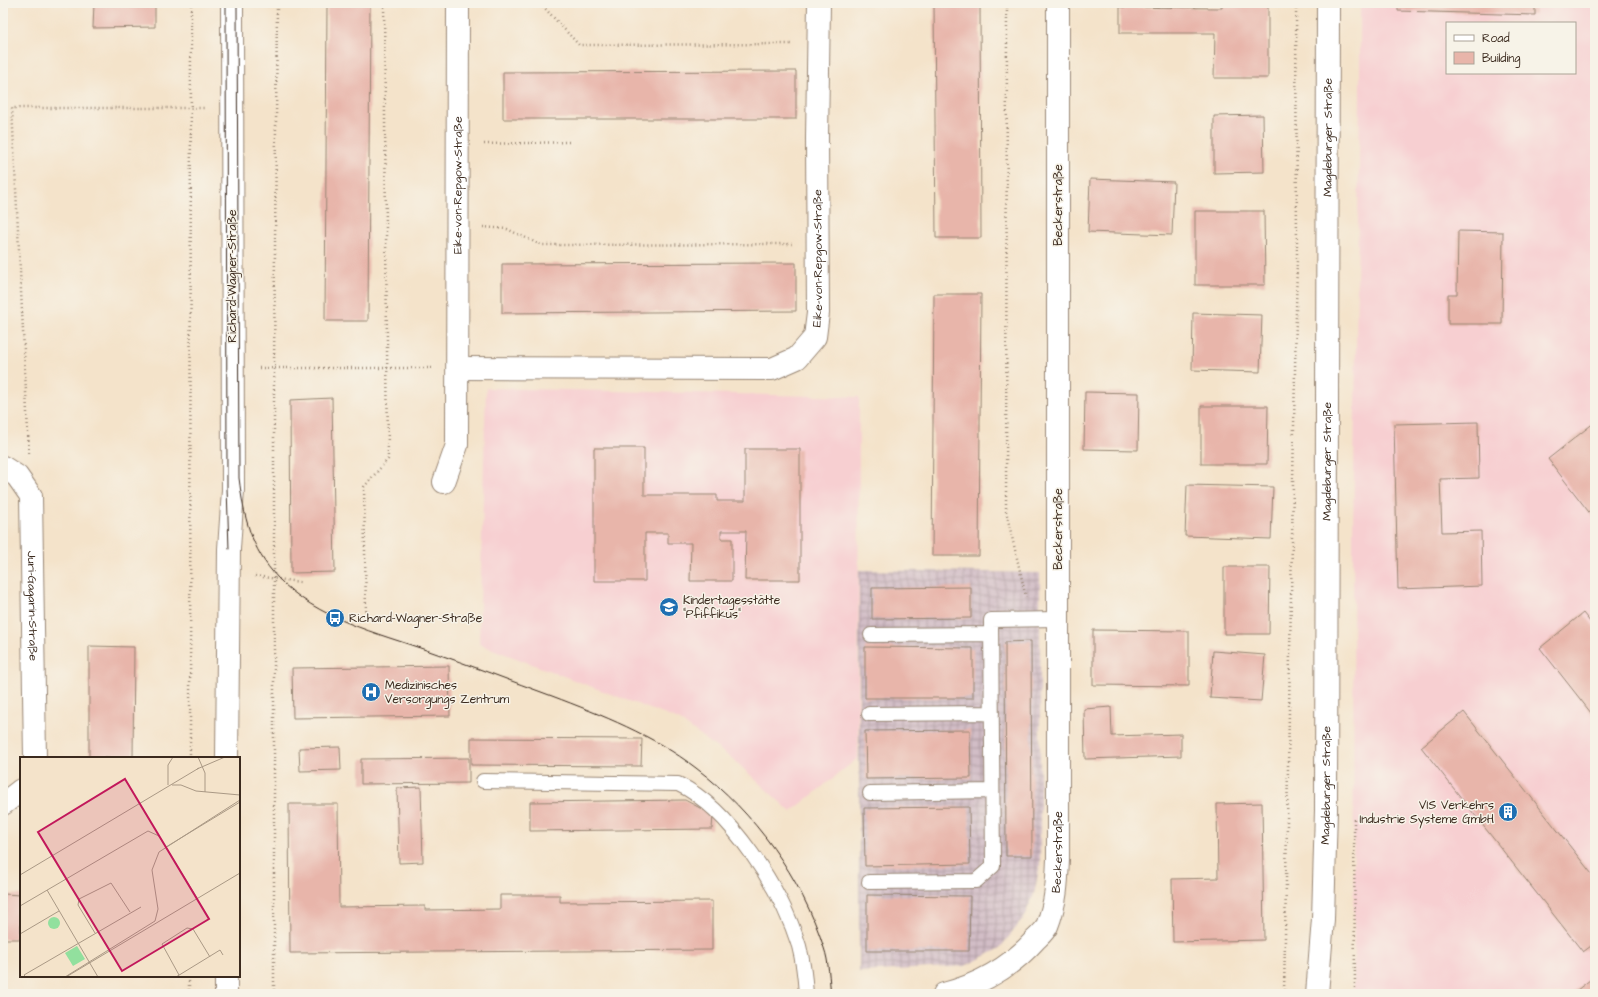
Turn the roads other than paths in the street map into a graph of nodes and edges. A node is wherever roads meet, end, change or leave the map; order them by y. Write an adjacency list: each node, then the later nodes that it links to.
1 (232, 3): 15 (street, Richard-Wagner-Straße)
2 (458, 3): 6 (street, Eike-von-Repgow-Straße)
3 (819, 3): 6 (street, Eike-von-Repgow-Straße)
4 (1058, 3): 9 (street, Beckerstraße)
5 (1328, 3): 22 (street, Magdeburger Straße)
6 (459, 368): 8 (street, Eike-von-Repgow-Straße)
7 (3, 467): 14 (street, Juri-Gagarin-Straße)
8 (444, 482)
9 (1058, 619): 10 (lane); 26 (street, Beckerstraße)
10 (991, 634): 11 (lane); 12 (lane)
11 (871, 635)
12 (992, 713): 13 (lane); 18 (lane)
13 (869, 714)
14 (35, 757)
15 (227, 757)
16 (483, 781): 25 (lane)
17 (20, 791): 20 (street)
18 (992, 791): 19 (lane); 21 (lane)
19 (870, 793)
20 (3, 804)
21 (869, 882)
22 (1323, 919): 27 (street, Magdeburger Straße); 28 (street, Magdeburger Straße)
23 (226, 977): 24 (street)
24 (226, 994)
25 (806, 994)
26 (944, 994)
27 (1317, 994)
28 (1330, 994)

